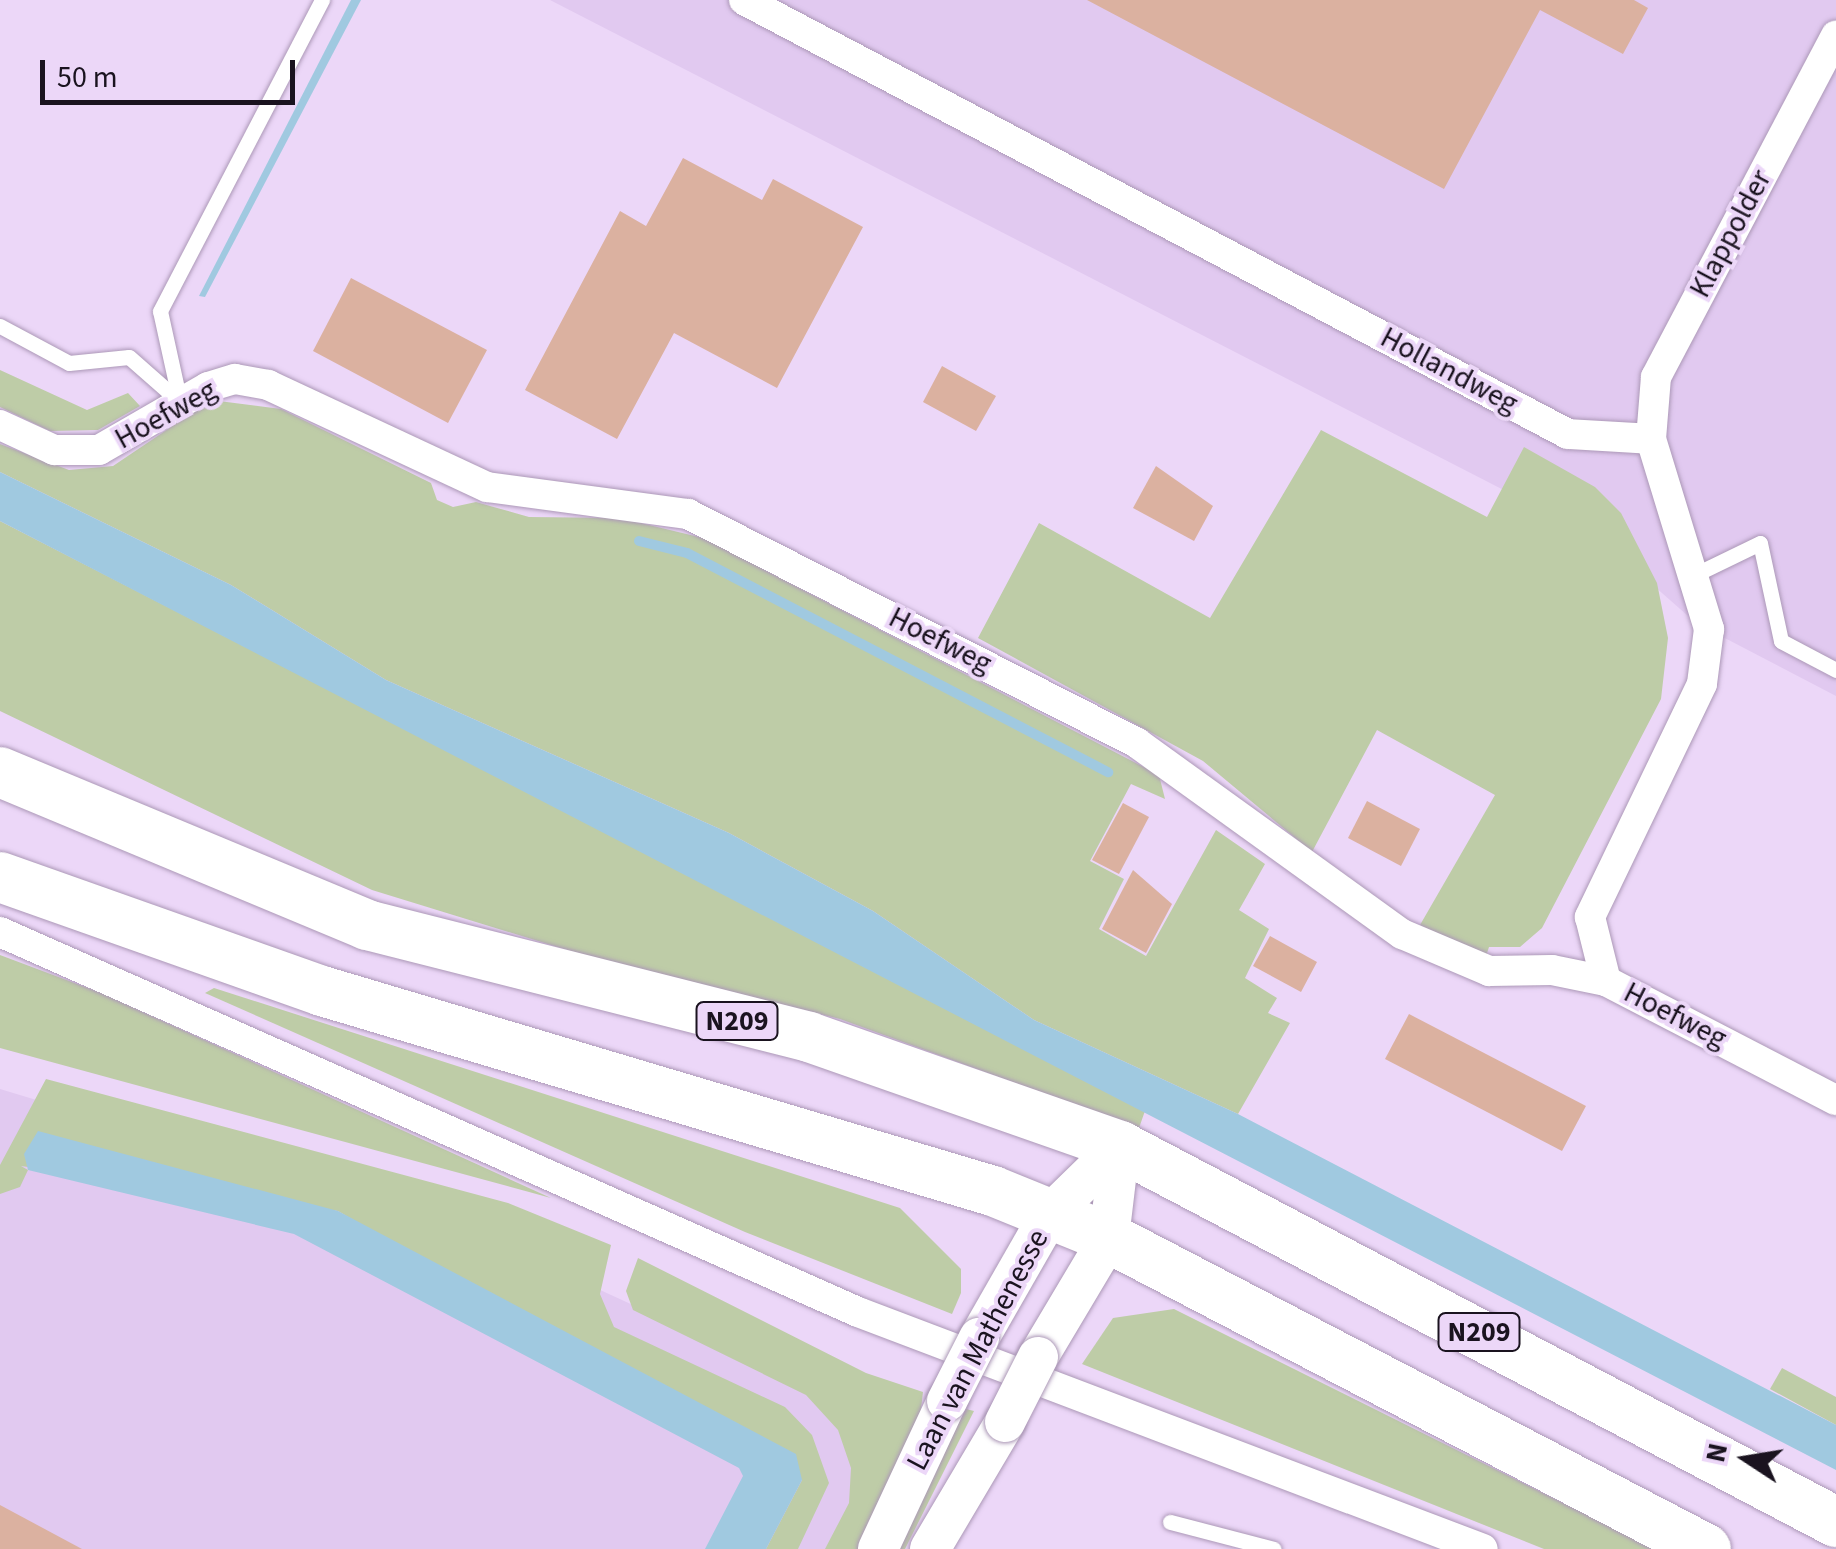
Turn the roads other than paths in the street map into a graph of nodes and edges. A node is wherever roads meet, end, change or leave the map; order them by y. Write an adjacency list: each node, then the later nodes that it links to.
1 (322, 0): 5 (lane)
2 (744, 0): 7 (street, Hollandweg)
3 (1836, 35): 7 (street, Klappolder)
4 (0, 326): 5 (lane)
5 (180, 402): 6 (street, Hoefweg); 13 (street, Hoefweg)
6 (0, 425)
7 (1651, 439): 8 (street)
8 (1696, 574): 9 (lane); 13 (street)
9 (1836, 670)
10 (0, 772): 15 (main road, N209)
11 (0, 877): 16 (main road)
12 (0, 932): 23 (street)
13 (1606, 980): 14 (street, Hoefweg)
14 (1836, 1100)
15 (1120, 1146): 16 (street, Laan van Mathenesse); 17 (street, Laan van Mathenesse); 19 (main road, N209)
16 (1050, 1214): 17 (main road); 20 (street, Laan van Mathenesse, bridge)
17 (1110, 1238): 21 (street, Laan van Mathenesse, bridge); 24 (main road)
18 (1170, 1522): 22 (lane)
19 (1836, 1522)
20 (878, 1549)
21 (930, 1549)
22 (1274, 1549)
23 (1483, 1549)
24 (1706, 1549)

